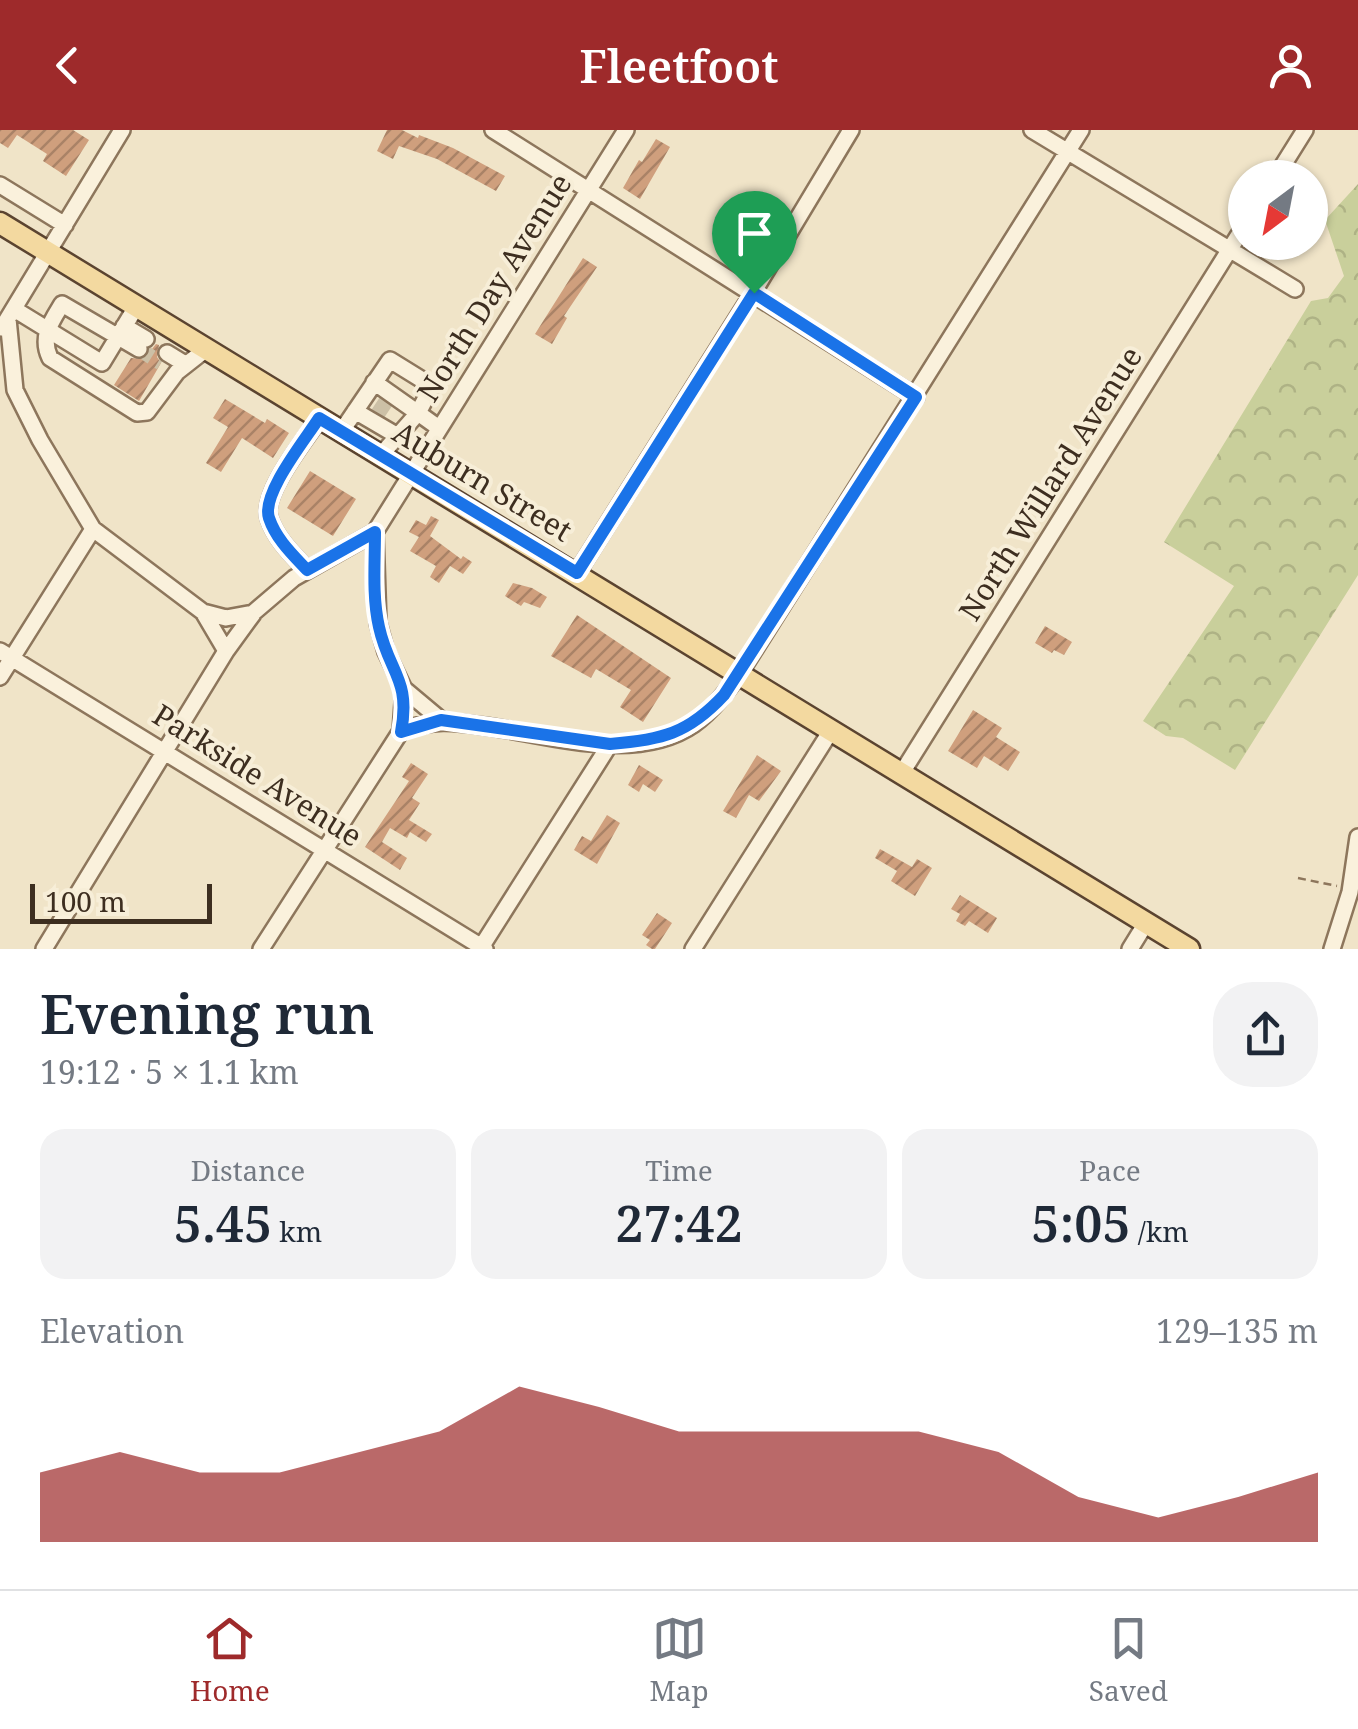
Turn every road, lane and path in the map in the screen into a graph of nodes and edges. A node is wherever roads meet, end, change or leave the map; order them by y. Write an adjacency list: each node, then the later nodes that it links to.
1 (122, 130): 13 (street)
2 (493, 130): 11 (street)
3 (626, 130): 11 (street, North Day Avenue)
4 (851, 130): 19 (street)
5 (1032, 130): 8 (street)
6 (1081, 130): 8 (street)
7 (1304, 130): 9 (street)
8 (1067, 152): 14 (street); 28 (street)
9 (1286, 160)
10 (0, 185): 13 (street)
11 (588, 192): 19 (street); 33 (street, North Day Avenue)
12 (0, 223): 16 (main road, Auburn Street)
13 (65, 225): 16 (street)
14 (1228, 248)
15 (1228, 252): 53 (street, North Willard Avenue)
16 (48, 253): 20 (main road, Auburn Street); 21 (street)
17 (1248, 260): 18 (street)
18 (1295, 289)
19 (754, 293): 28 (street); 40 (street)
20 (136, 307): 23 (street); 25 (main road, Auburn Street)
21 (7, 320): 22 (street); 37 (street)
22 (47, 330): 23 (street); 23 (street); 27 (street)
23 (121, 332): 24 (street)
24 (142, 344)
25 (204, 350): 27 (street); 31 (main road, Auburn Street)
26 (164, 358): 27 (street)
27 (181, 368)
28 (916, 397): 45 (street)
29 (368, 398): 32 (street); 32 (street); 32 (street); 34 (street)
30 (391, 412): 32 (street)
31 (319, 418): 34 (main road, Auburn Street); 39 (street)
32 (407, 423): 33 (street); 35 (street)
33 (439, 428): 36 (street, North Day Avenue)
34 (341, 432): 35 (main road, Auburn Street)
35 (380, 456): 36 (main road, Auburn Street)
36 (410, 474): 38 (street, North Day Avenue); 40 (main road, Auburn Street)
37 (93, 529): 41 (street); 44 (street)
38 (375, 532): 39 (street); 47 (street)
39 (307, 570): 42 (street)
40 (577, 573): 45 (main road, Auburn Street)
41 (203, 612): 42 (street); 43 (street)
42 (253, 613): 43 (street)
43 (226, 651): 52 (street)
44 (6, 655): 46 (street); 52 (street, Parkside Avenue)
45 (740, 673): 49 (main road, Auburn Street); 51 (street)
46 (0, 677)
47 (404, 690): 48 (street); 50 (street)
48 (441, 720): 50 (street); 51 (street)
49 (832, 730): 53 (main road, Auburn Street); 62 (street)
50 (401, 732): 55 (street)
51 (610, 744): 59 (street)
52 (167, 752): 55 (street, Parkside Avenue); 60 (street)
53 (903, 771): 58 (main road, Auburn Street)
54 (1358, 837): 57 (street)
55 (325, 851): 59 (street, Parkside Avenue); 61 (street)
56 (1298, 878): 57 (path)
57 (1350, 889): 65 (street)
58 (1146, 923): 63 (street); 64 (main road, Auburn Street)
59 (482, 948)
60 (44, 949)
61 (261, 949)
62 (693, 949)
63 (1130, 949)
64 (1189, 949)
65 (1332, 949)

